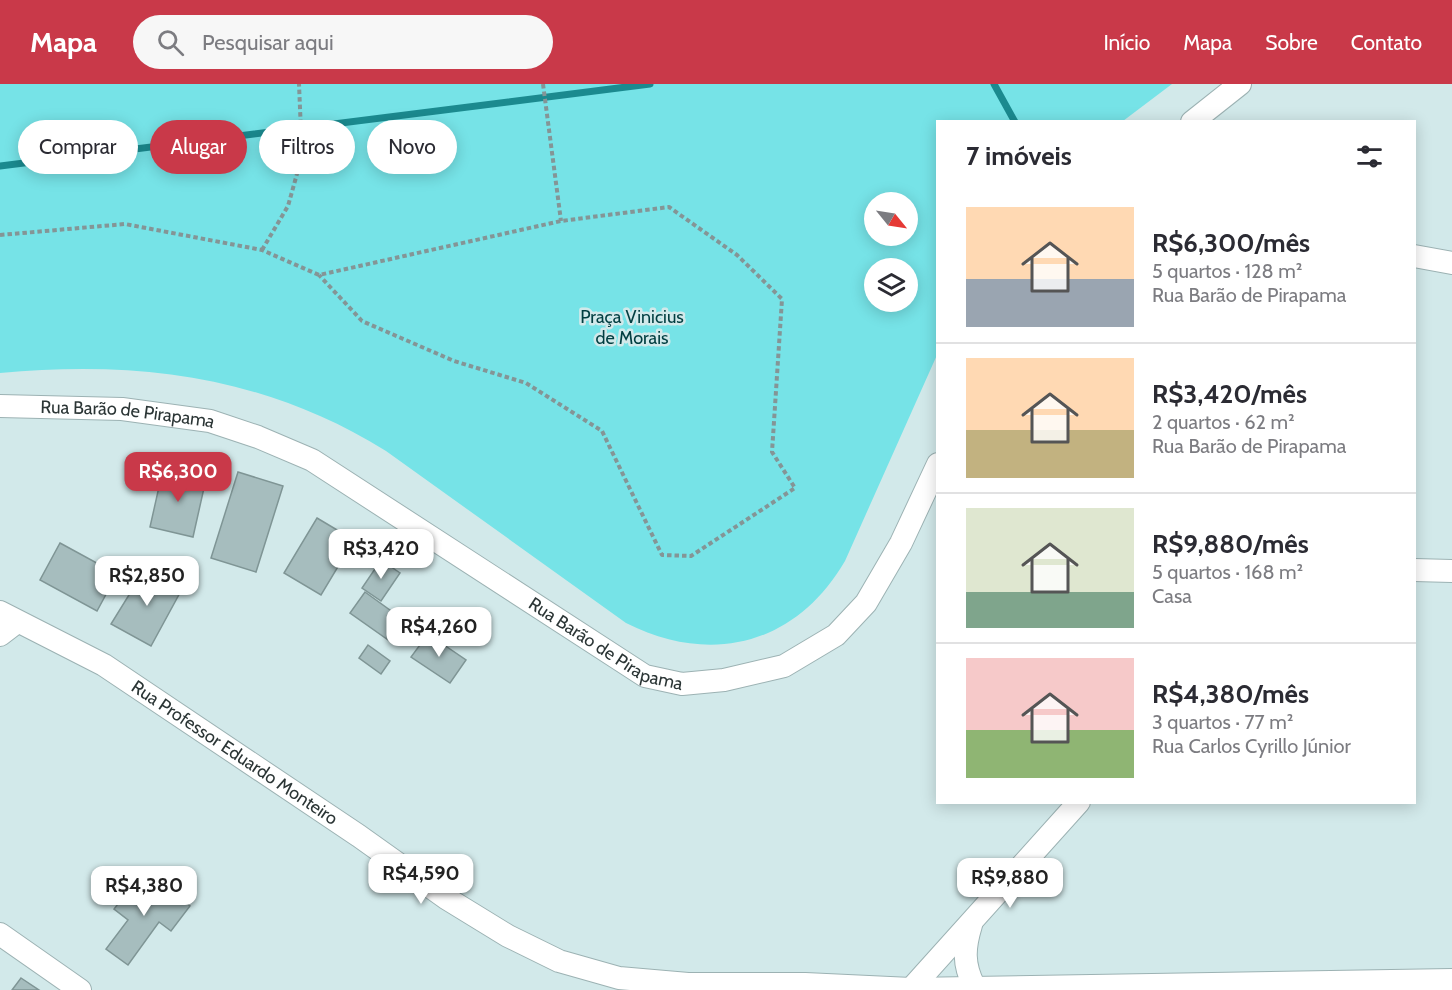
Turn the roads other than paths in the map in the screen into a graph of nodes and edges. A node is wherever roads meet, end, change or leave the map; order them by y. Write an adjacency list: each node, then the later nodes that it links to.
1 (1240, 84): 2 (street)
2 (1195, 120)
3 (1416, 256): 4 (street)
4 (1452, 263)
5 (0, 406): 6 (street, Rua Barão de Pirapama)
6 (936, 468)
7 (1416, 570): 8 (street)
8 (1452, 571)
9 (6, 623): 16 (street, Rua Professor Eduardo Monteiro)
10 (1077, 804): 11 (street)
11 (972, 921): 14 (street); 18 (street)
12 (0, 934): 19 (street)
13 (1452, 981): 15 (street, Rua Professor Eduardo Monteiro)
14 (974, 986): 17 (street, Rua Professor Eduardo Monteiro); 18 (street, Rua Professor Eduardo Monteiro)
15 (1399, 986): 17 (street, Rua Professor Eduardo Monteiro)
16 (808, 987): 18 (street, Rua Professor Eduardo Monteiro)
17 (1062, 988)
18 (911, 989)
19 (80, 990)

